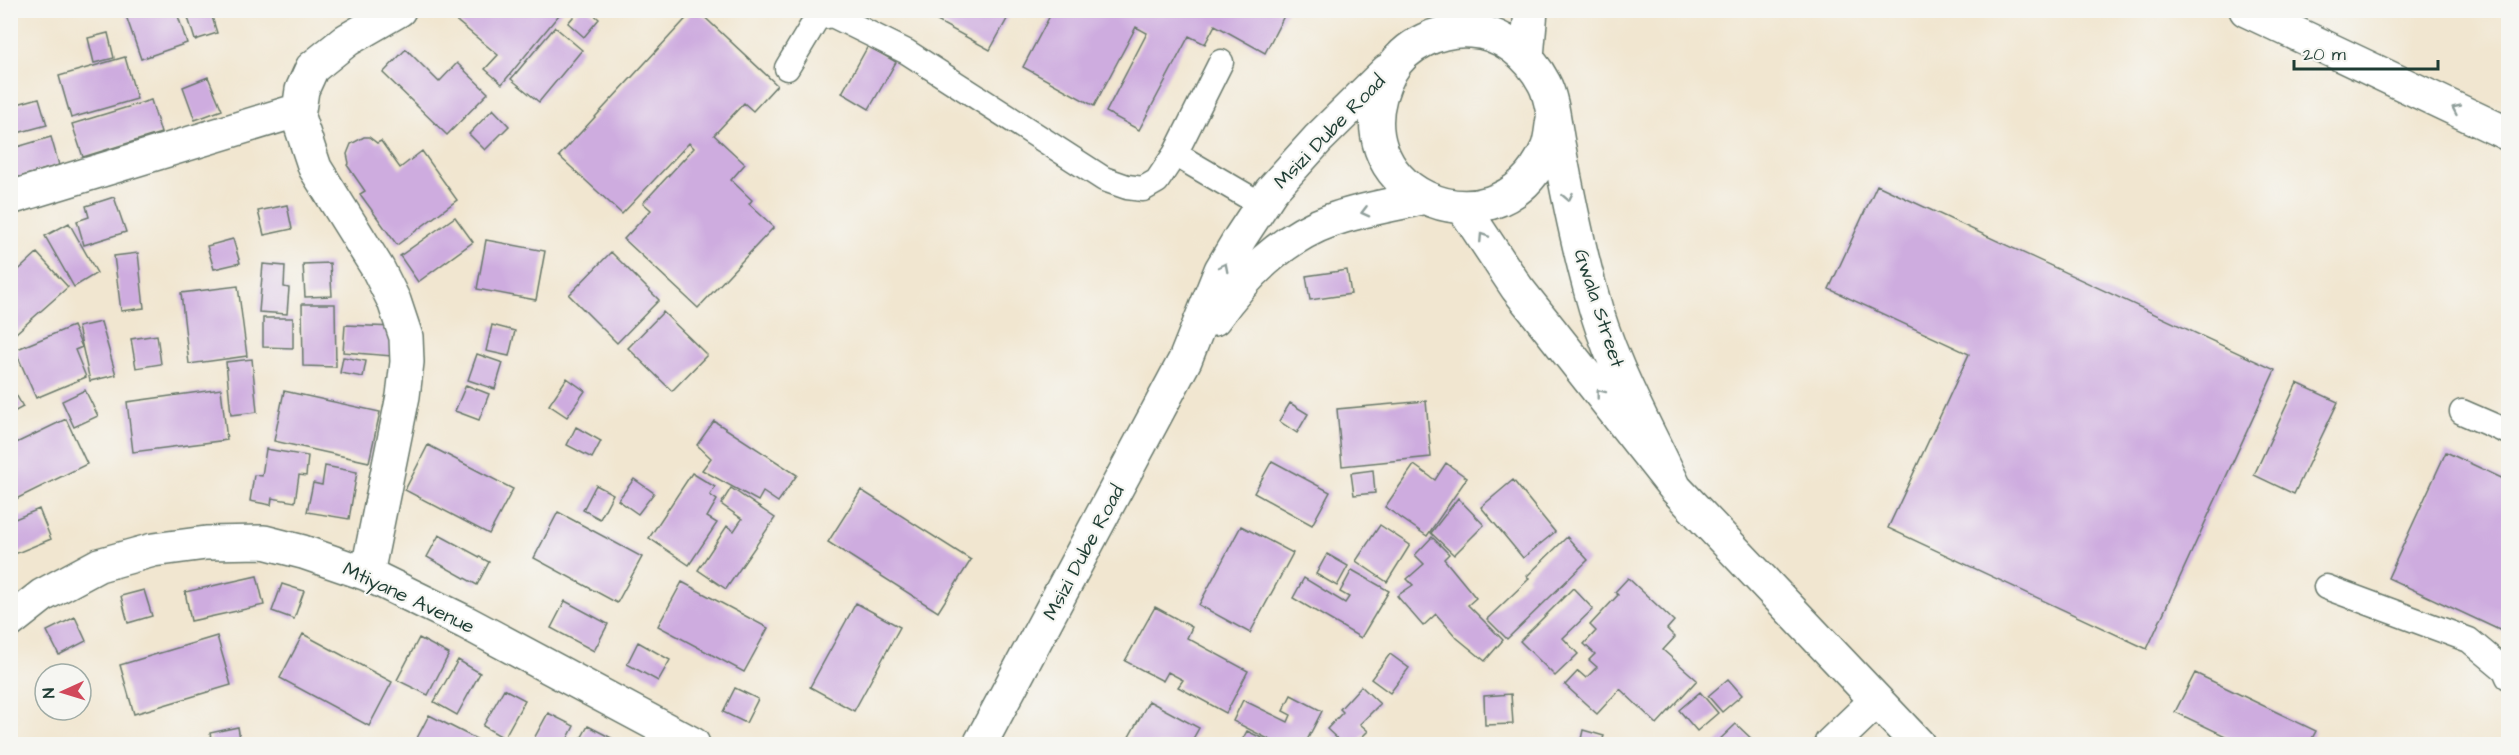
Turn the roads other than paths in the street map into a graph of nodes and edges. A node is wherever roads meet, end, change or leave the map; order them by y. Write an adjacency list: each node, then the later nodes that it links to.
1 (399, 10): 9 (main road)
2 (1531, 10): 5 (main road)
3 (2246, 10): 11 (main road, one-way to 3)
4 (1442, 22): 5 (main road); 7 (main road)
5 (1527, 57): 10 (main road)
6 (1221, 62): 12 (lane)
7 (1395, 64): 14 (main road); 15 (main road, Msizi Dube Road)
8 (787, 68): 12 (lane)
9 (299, 110): 13 (main road); 21 (main road)
10 (1553, 119): 16 (main road); 20 (main road, Gwala Street, one-way to 20)
11 (2508, 134)
12 (1174, 154): 15 (lane)
13 (10, 198)
14 (1421, 198): 16 (main road); 17 (main road, Msizi Dube Road, one-way to 17)
15 (1262, 205): 17 (main road, Msizi Dube Road, one-way to 15)
16 (1463, 207): 20 (main road, Gwala Street, one-way to 16)
17 (1185, 360): 27 (main road, Msizi Dube Road)
18 (2462, 412): 19 (lane)
19 (2508, 432)
20 (1675, 488): 25 (main road, Gwala Street)
21 (367, 573): 23 (main road, Mtiyane Avenue); 26 (main road, Mtiyane Avenue)
22 (2326, 587): 24 (lane)
23 (10, 621)
24 (2508, 677)
25 (1876, 701): 28 (main road); 29 (main road, Gwala Street)
26 (693, 744)
27 (981, 744)
28 (1831, 744)
29 (1918, 744)

